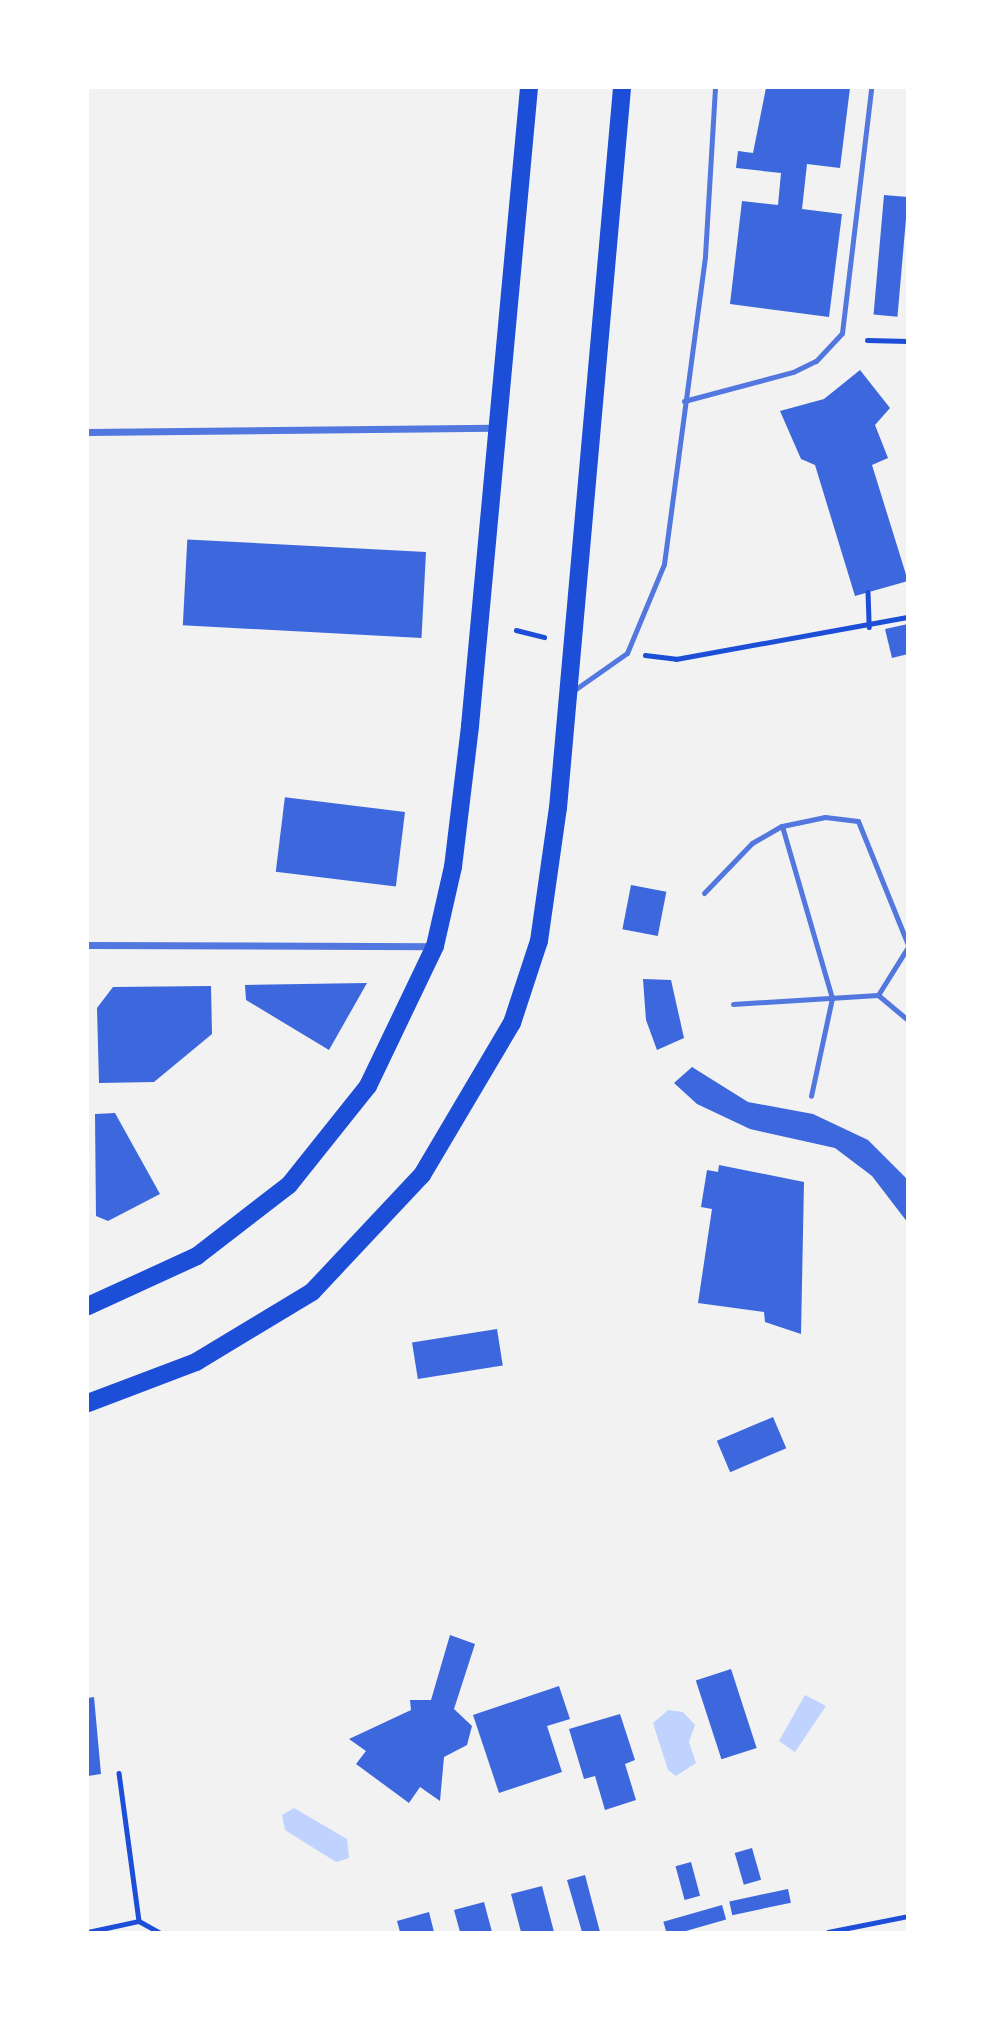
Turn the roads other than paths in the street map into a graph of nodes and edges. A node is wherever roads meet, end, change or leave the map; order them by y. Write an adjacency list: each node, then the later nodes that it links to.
1 (529, 88): 6 (main road)
2 (622, 88): 8 (main road)
3 (715, 88): 5 (lane)
4 (871, 88): 5 (lane)
5 (684, 401): 8 (lane)
6 (493, 428): 7 (street); 12 (main road)
7 (88, 432)
8 (567, 694): 20 (main road)
9 (782, 827): 10 (lane); 13 (lane); 15 (lane)
10 (704, 893)
11 (88, 945): 12 (street)
12 (435, 946): 19 (main road)
13 (908, 946): 14 (lane)
14 (878, 995): 15 (lane); 17 (lane)
15 (832, 998): 16 (lane); 18 (lane)
16 (733, 1004)
17 (908, 1020)
18 (811, 1096)
19 (88, 1306)
20 (88, 1403)

